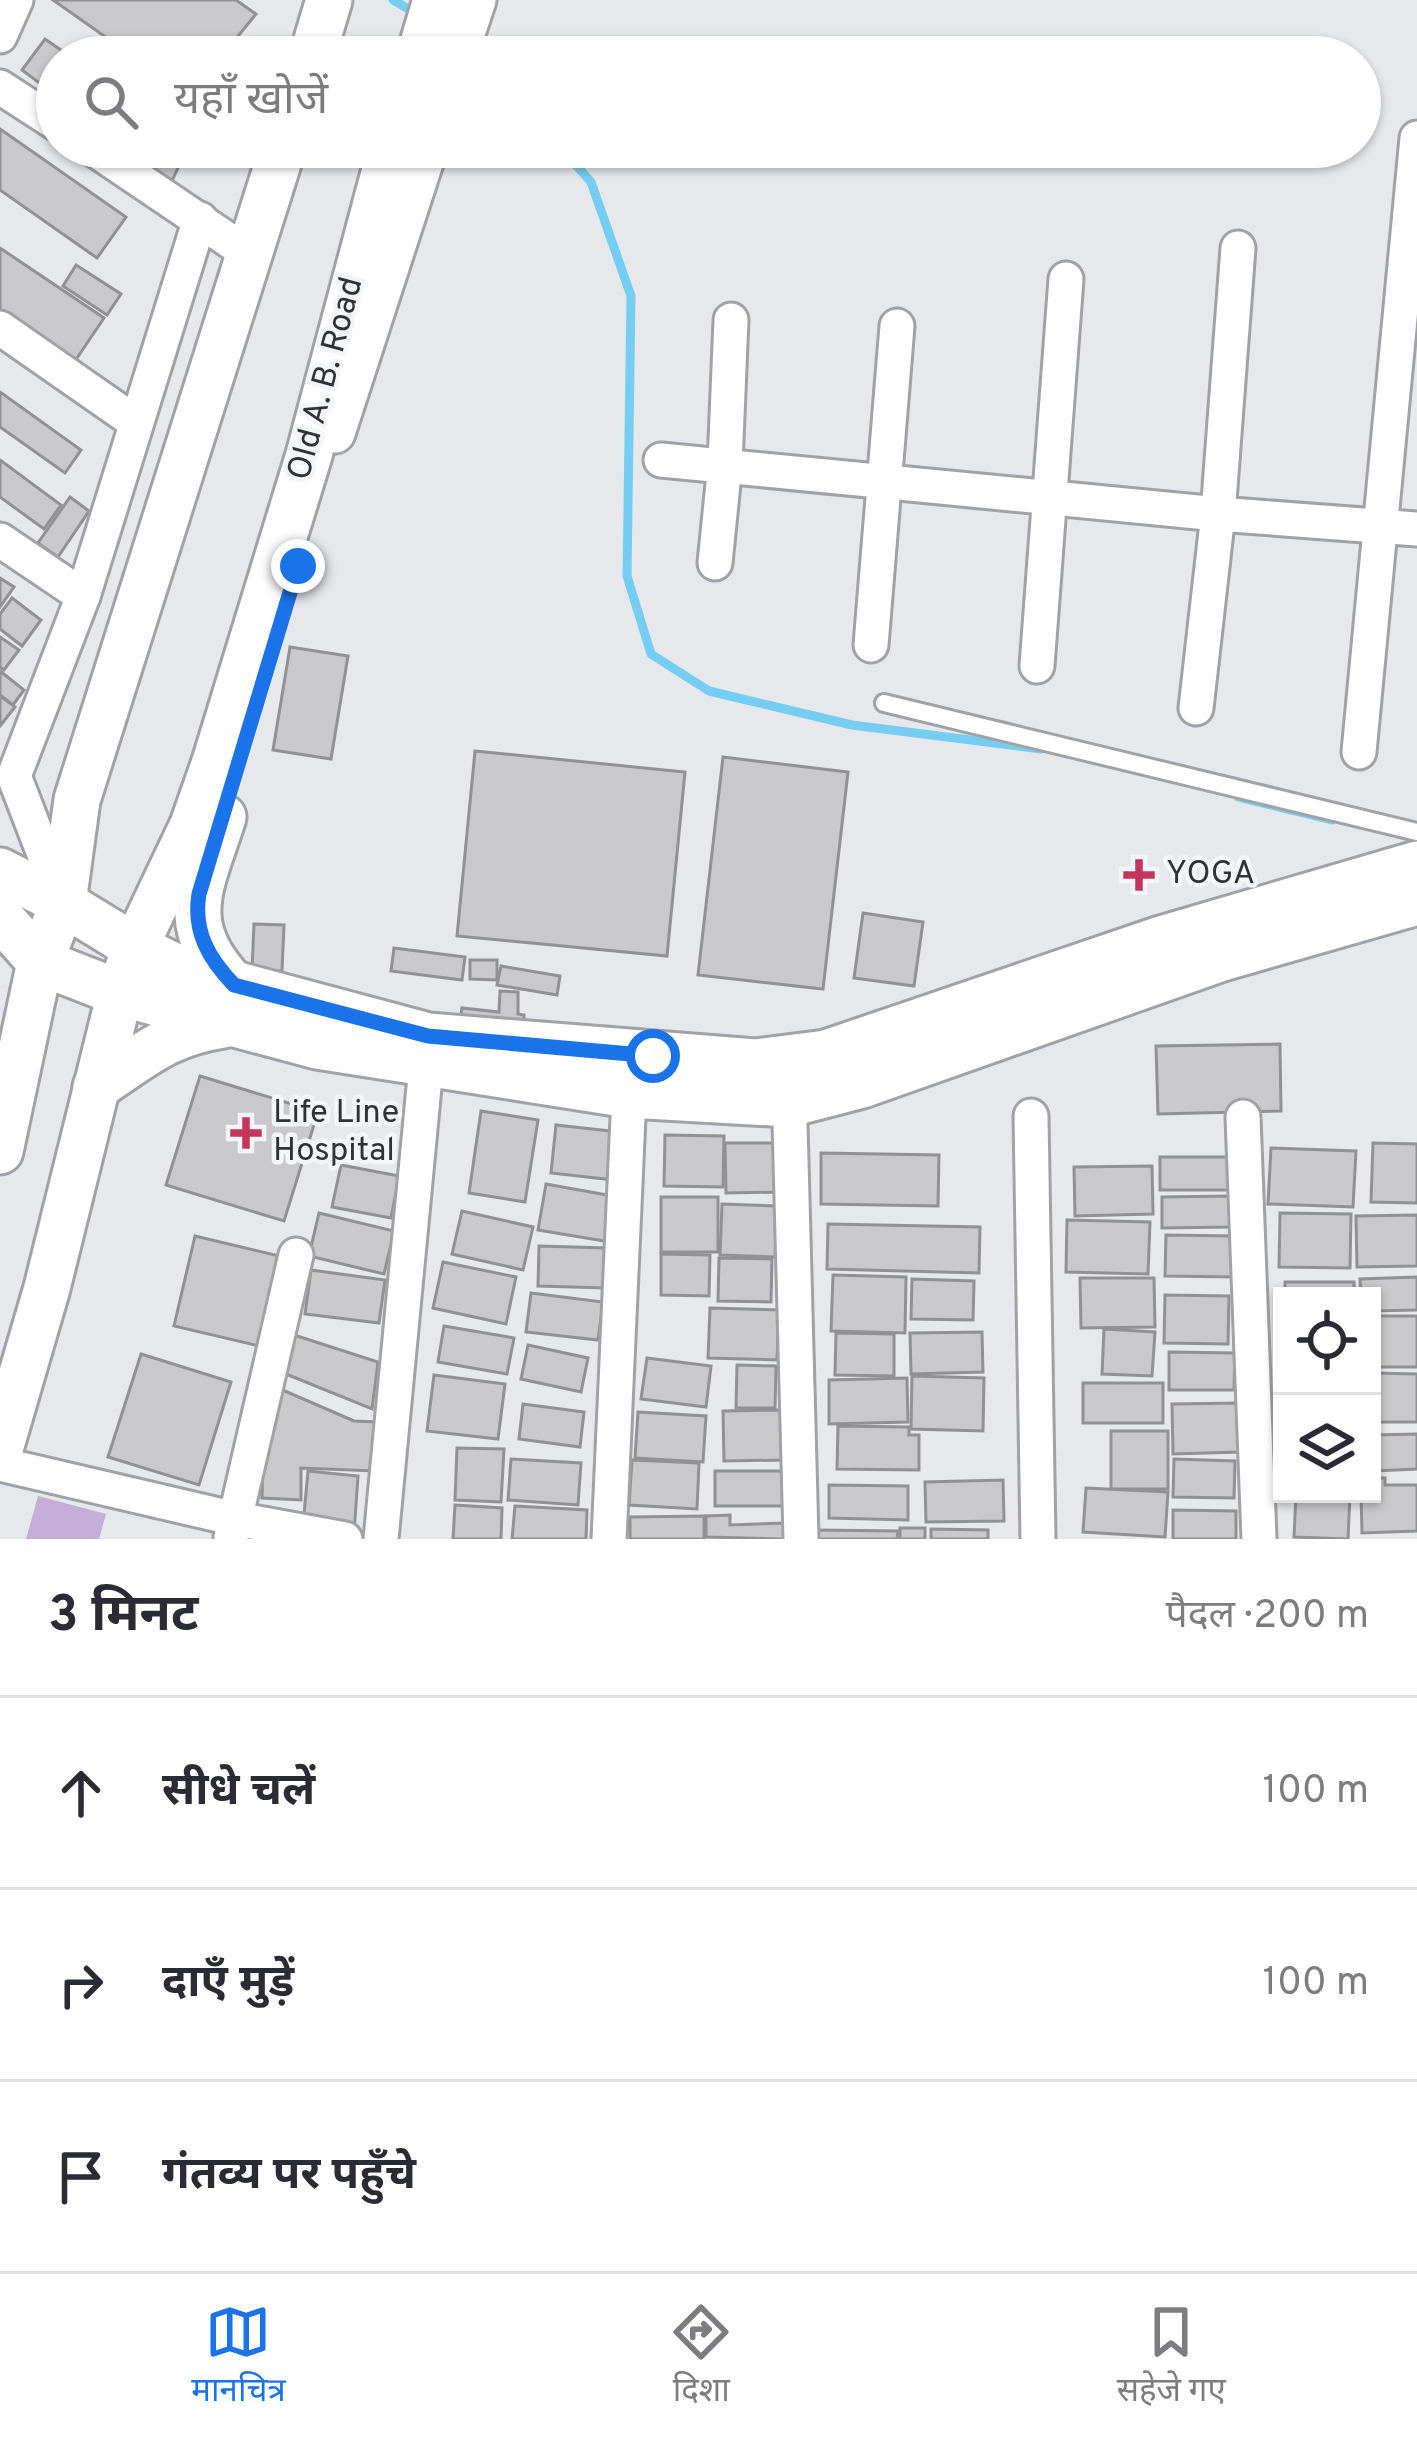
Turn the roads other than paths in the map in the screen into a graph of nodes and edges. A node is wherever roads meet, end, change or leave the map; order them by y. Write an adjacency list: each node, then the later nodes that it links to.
1 (16, 0): 8 (street)
2 (329, 0): 5 (main road)
3 (436, 0): 6 (main road)
4 (476, 0): 7 (street)
5 (318, 36)
6 (425, 36)
7 (464, 36)
8 (0, 37)
9 (0, 87): 10 (street)
10 (36, 110)
11 (1417, 138): 12 (street)
12 (1416, 157): 30 (street)
13 (123, 168): 17 (street)
14 (277, 168): 19 (main road)
15 (386, 168): 40 (main road, Old A. B. Road)
16 (421, 168): 40 (street)
17 (200, 219): 19 (street); 24 (street)
18 (1238, 248): 29 (street)
19 (249, 254): 45 (main road)
20 (1066, 279): 28 (street)
21 (731, 320): 26 (street)
22 (897, 326): 27 (street)
23 (0, 328): 24 (street)
24 (135, 422): 34 (street)
25 (661, 460): 26 (street)
26 (725, 464): 27 (street); 33 (street)
27 (885, 480): 28 (street); 35 (street)
28 (1048, 495): 29 (street); 36 (street)
29 (1217, 514): 30 (street); 38 (street)
30 (1383, 527): 31 (street); 39 (street)
31 (1417, 529)
32 (0, 540): 34 (street)
33 (716, 563)
34 (82, 596): 45 (street)
35 (871, 645)
36 (1037, 667)
37 (884, 704): 41 (lane)
38 (1196, 708)
39 (1359, 752)
40 (225, 765): 47 (main road, Old A. B. Road); 50 (main road)
41 (1417, 832)
42 (1417, 864): 52 (main road)
43 (0, 871): 45 (main road)
44 (1417, 902): 55 (main road)
45 (63, 903): 47 (main road); 48 (main road)
46 (0, 916): 48 (main road)
47 (135, 947): 49 (main road, Old A. B. Road); 50 (main road)
48 (40, 962): 49 (main road); 58 (main road)
49 (120, 993): 50 (main road); 53 (main road)
50 (233, 1004): 51 (main road); 53 (main road)
51 (427, 1050): 52 (main road); 54 (main road); 64 (street)
52 (789, 1058): 55 (street)
53 (96, 1087): 60 (main road)
54 (629, 1095): 55 (main road); 65 (street)
55 (789, 1104): 66 (street)
56 (1031, 1116): 67 (street)
57 (1243, 1117): 68 (street)
58 (0, 1151)
59 (296, 1256): 62 (street)
60 (0, 1449)
61 (0, 1464): 62 (street)
62 (233, 1529): 63 (street)
63 (345, 1539)
64 (381, 1539)
65 (609, 1539)
66 (801, 1539)
67 (1038, 1539)
68 (1259, 1539)

